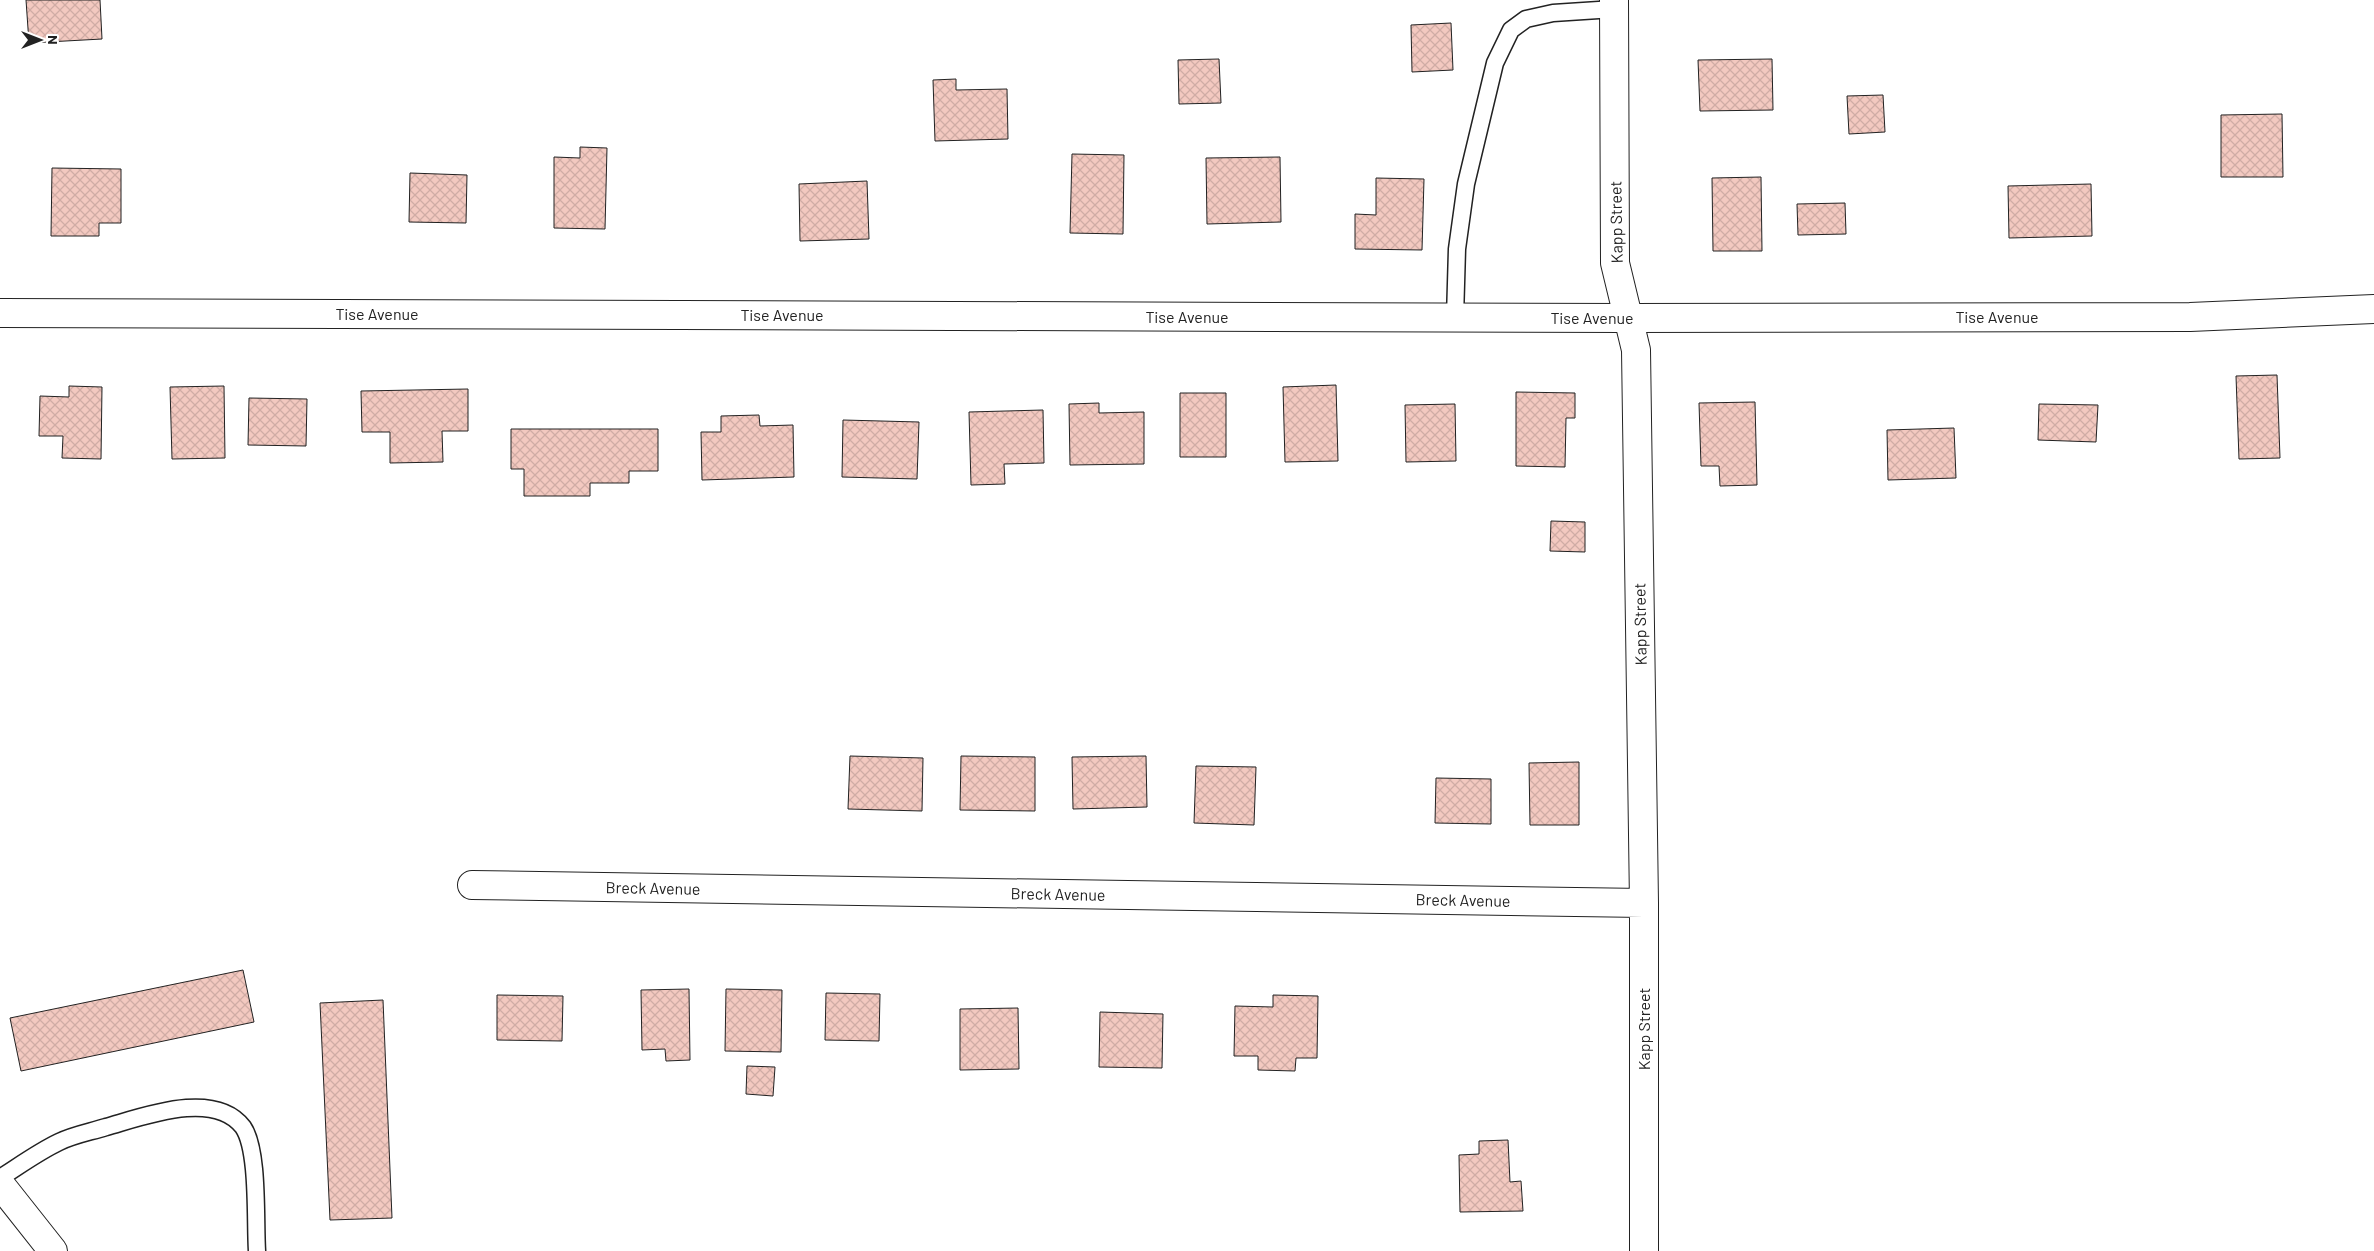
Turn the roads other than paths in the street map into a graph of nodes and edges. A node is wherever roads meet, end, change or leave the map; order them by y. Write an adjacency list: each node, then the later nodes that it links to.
1 (1614, 4): 4 (lane); 5 (street, Kapp Street)
2 (2374, 310): 5 (street, Tise Avenue)
3 (0, 313): 4 (street, Tise Avenue)
4 (1456, 318): 5 (street, Tise Avenue)
5 (1627, 318): 7 (street, Kapp Street)
6 (472, 885): 7 (street, Breck Avenue)
7 (1644, 903): 12 (street, Kapp Street)
8 (0, 1178): 11 (lane)
9 (0, 1184): 10 (street)
10 (53, 1251)
11 (257, 1251)
12 (1644, 1251)

